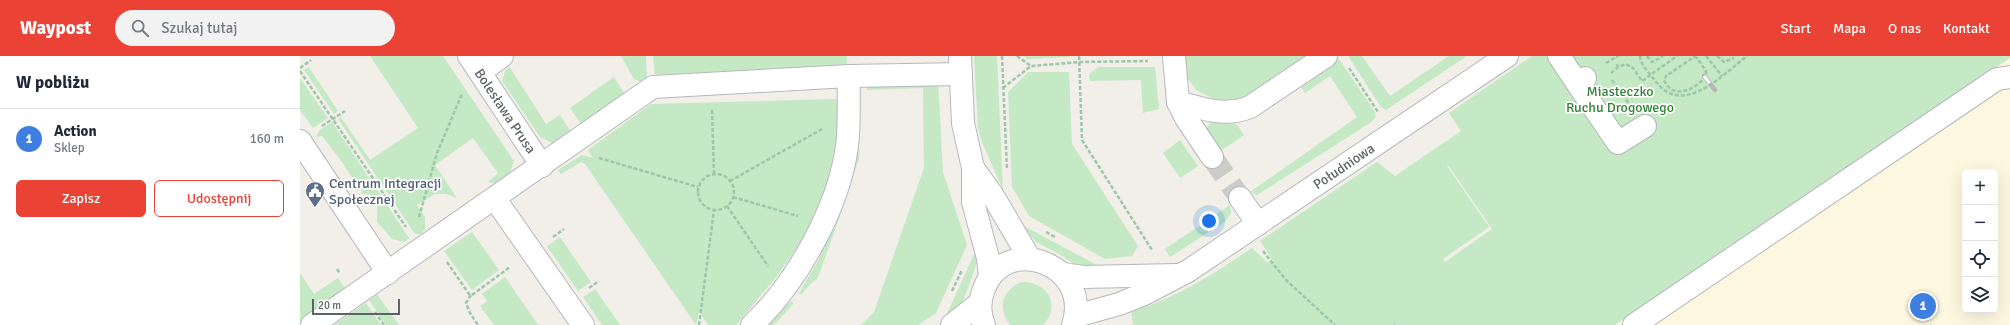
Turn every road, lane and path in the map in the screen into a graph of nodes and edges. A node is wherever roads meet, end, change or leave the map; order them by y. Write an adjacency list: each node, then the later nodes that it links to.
1 (502, 56): 19 (street)
2 (1002, 56): 28 (path)
3 (1017, 56): 21 (path)
4 (1080, 56): 18 (path)
5 (1507, 56): 54 (street, Południowa)
6 (1559, 56): 36 (street)
7 (1640, 56): 24 (path)
8 (1647, 56): 9 (path)
9 (1663, 56)
10 (1677, 56): 24 (path)
11 (1706, 56): 26 (path)
12 (1717, 56): 15 (path)
13 (1747, 56): 26 (path)
14 (1174, 58): 18 (path); 31 (street)
15 (1734, 58)
16 (1336, 59): 31 (street); 34 (path)
17 (311, 60): 22 (path)
18 (1080, 62): 21 (path); 60 (path)
19 (475, 64): 42 (street, Bolesława Prusa)
20 (960, 65): 25 (street); 43 (street)
21 (1030, 66): 28 (path)
22 (300, 68)
23 (300, 71): 35 (path)
24 (1651, 75): 26 (path); 36 (path)
25 (849, 76): 40 (street); 76 (street)
26 (1722, 76)
27 (2010, 77): 80 (street)
28 (1003, 88): 44 (path)
29 (1675, 90): 29 (path)
30 (463, 92): 58 (path)
31 (1178, 102): 41 (street)
32 (711, 105): 45 (path)
33 (345, 111): 35 (path)
34 (1379, 113)
35 (333, 119): 37 (path); 58 (path)
36 (1645, 126)
37 (321, 127)
38 (820, 130): 46 (path)
39 (300, 141): 64 (street)
40 (568, 148): 42 (street); 47 (path)
41 (1212, 157)
42 (542, 166): 50 (street)
43 (973, 168): 61 (street); 67 (street)
44 (1007, 173)
45 (714, 174): 46 (path); 47 (path)
46 (730, 181): 48 (path)
47 (698, 187): 52 (path)
48 (733, 197): 51 (path); 53 (path)
49 (1240, 198): 54 (street)
50 (495, 199): 58 (street); 59 (street)
51 (727, 206): 52 (path); 62 (path)
52 (714, 210): 75 (path)
53 (794, 215)
54 (1254, 227): 66 (street, Południowa); 79 (path)
55 (1039, 228): 57 (path)
56 (564, 229): 59 (path)
57 (1059, 239)
58 (421, 240): 64 (street); 68 (path)
59 (532, 251): 68 (path); 74 (street)
60 (1153, 252)
61 (1030, 259): 65 (street); 67 (street)
62 (767, 265)
63 (962, 268): 69 (path)
64 (388, 272): 72 (street)
65 (1063, 274): 66 (street, Południowa); 71 (street)
66 (1179, 275): 71 (street, Południowa)
67 (990, 277): 70 (street)
68 (470, 295): 73 (path)
69 (949, 296)
70 (980, 303): 77 (street); 78 (street)
71 (1074, 321)
72 (312, 325)
73 (478, 325)
74 (583, 325)
75 (699, 325)
76 (752, 325)
77 (952, 325)
78 (984, 325)
79 (1335, 325)
80 (1634, 325)

